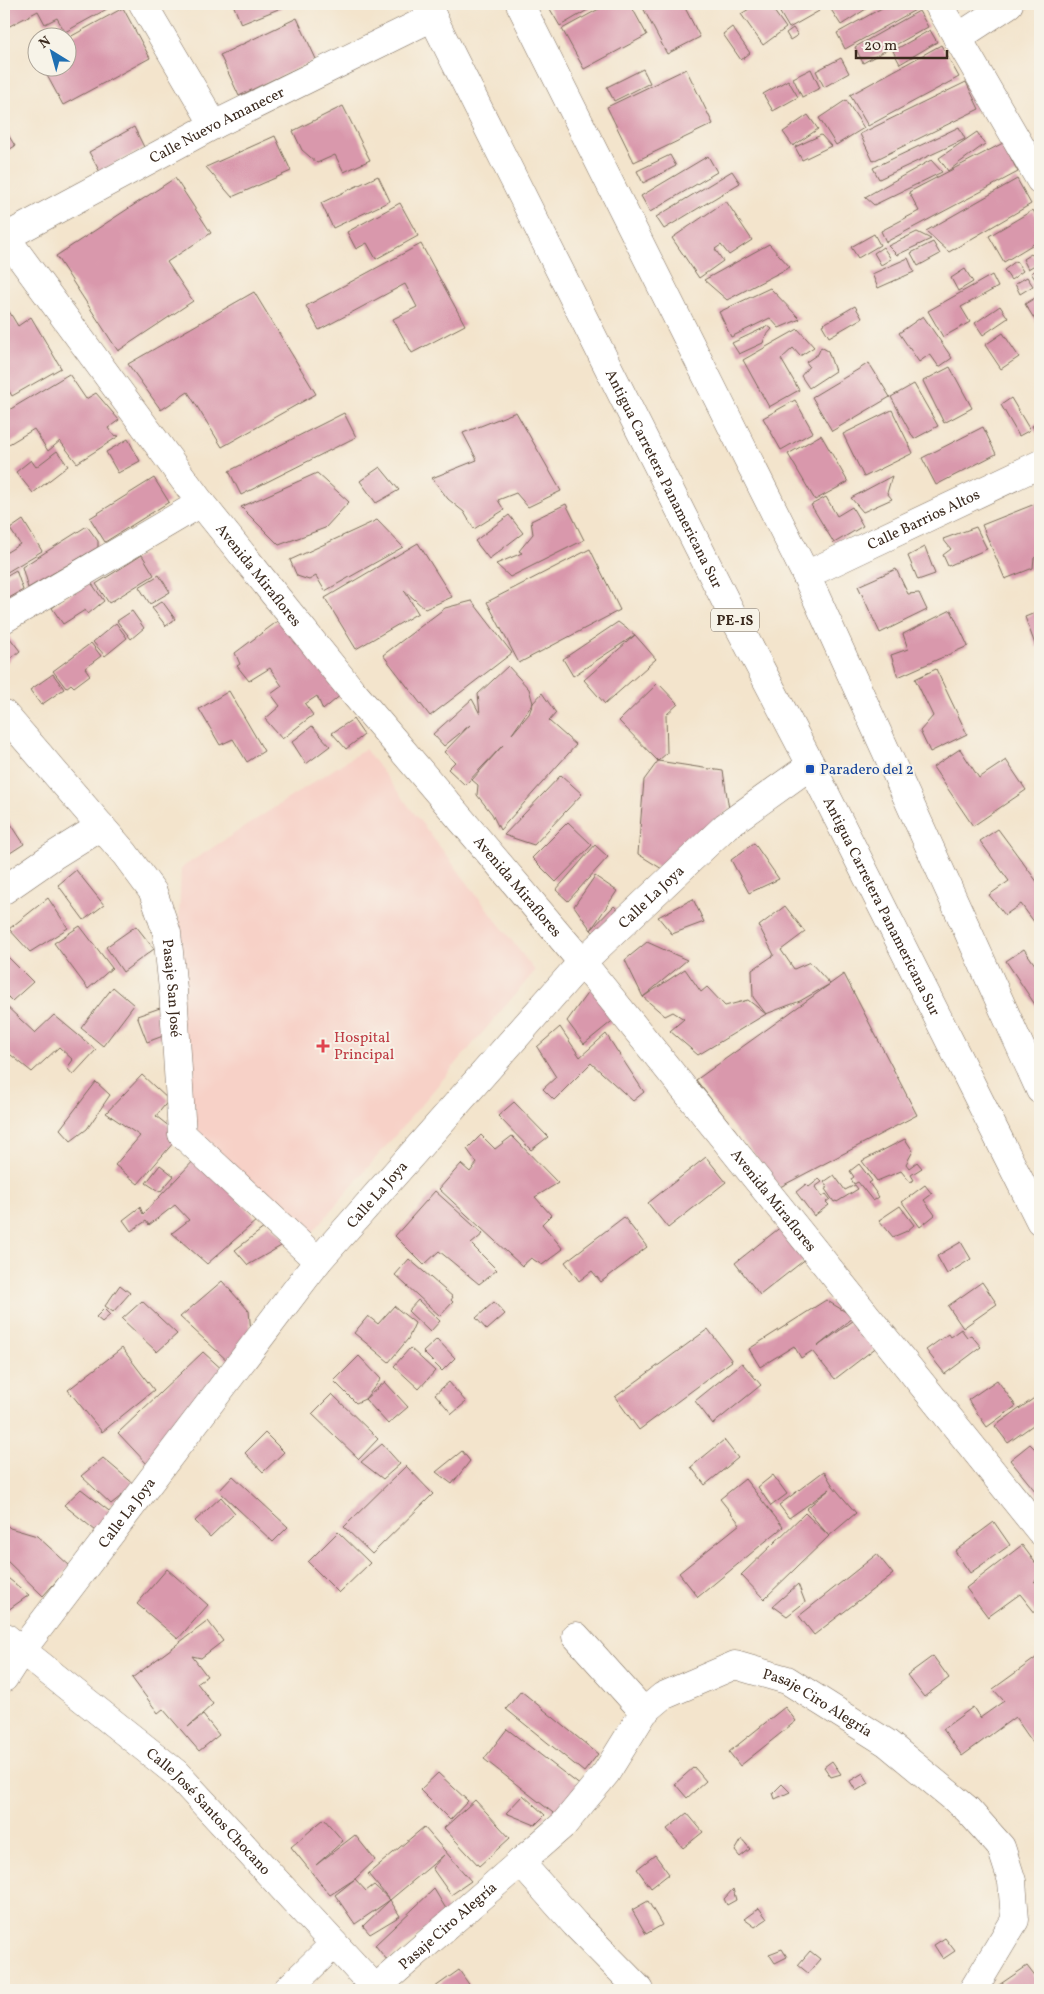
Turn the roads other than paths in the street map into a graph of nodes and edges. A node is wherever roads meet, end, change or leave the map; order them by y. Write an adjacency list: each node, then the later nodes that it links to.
1 (143, 4): 7 (main road)
2 (520, 4): 12 (main road)
3 (938, 4): 6 (main road)
4 (1009, 4): 6 (main road)
5 (430, 10): 7 (main road, Calle Nuevo Amanecer); 15 (main road, Antigua Carretera Panamericana Sur / PE-1S)
6 (957, 38): 8 (main road)
7 (214, 125): 9 (main road, Calle Nuevo Amanecer)
8 (1040, 180)
9 (4, 237): 11 (main road, Avenida Miraflores)
10 (1040, 464): 12 (main road, Calle Barrios Altos)
11 (201, 503): 13 (main road); 18 (main road, Avenida Miraflores)
12 (806, 575): 19 (main road)
13 (4, 619)
14 (4, 714): 16 (main road, Pasaje San José)
15 (811, 765): 18 (main road, Calle La Joya); 20 (main road, Antigua Carretera Panamericana Sur / PE-1S)
16 (101, 826): 17 (main road); 21 (main road, Pasaje San José)
17 (4, 890)
18 (582, 962): 21 (main road, Calle La Joya); 22 (main road, Avenida Miraflores)
19 (1040, 1090)
20 (1040, 1221)
21 (318, 1262): 24 (main road, Calle La Joya)
22 (1040, 1531)
23 (576, 1636): 26 (main road)
24 (13, 1643): 25 (main road, Calle La Joya); 28 (main road, Calle José Santos Chocano)
25 (4, 1678)
26 (644, 1712): 27 (main road, Pasaje Ciro Alegría); 32 (main road, Pasaje Ciro Alegría)
27 (520, 1862): 29 (main road, Pasaje Ciro Alegría); 31 (main road)
28 (334, 1944): 29 (main road, Calle José Santos Chocano); 30 (main road)
29 (377, 1989)
30 (287, 1990)
31 (640, 1990)
32 (973, 1990)

